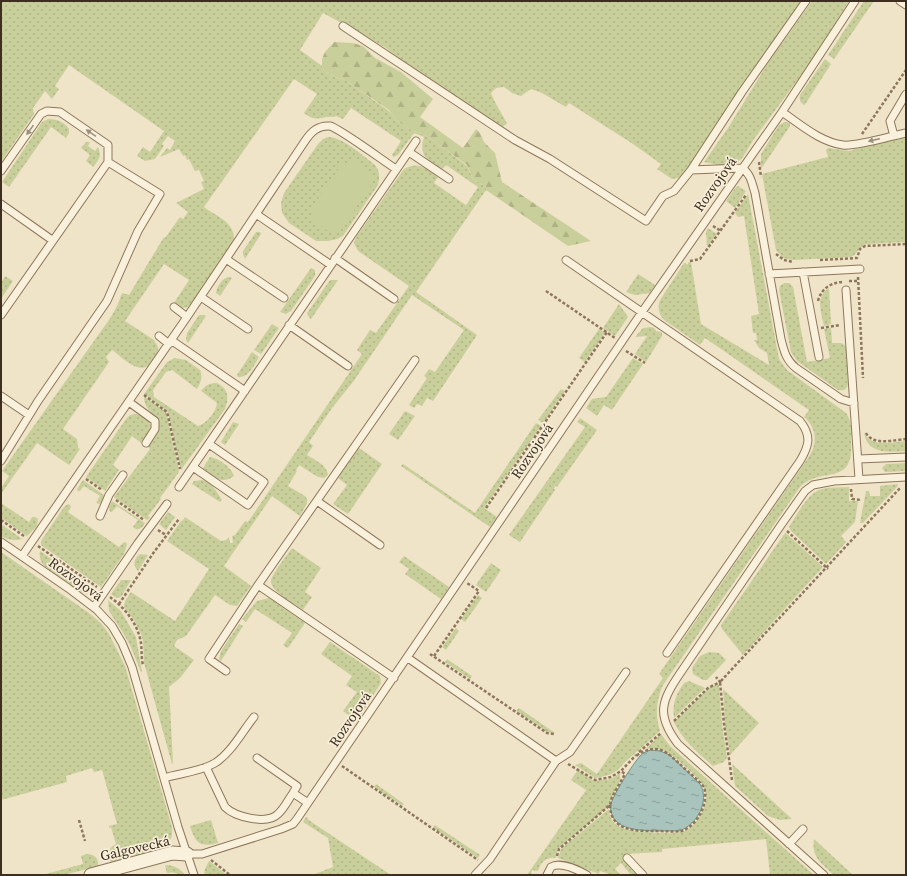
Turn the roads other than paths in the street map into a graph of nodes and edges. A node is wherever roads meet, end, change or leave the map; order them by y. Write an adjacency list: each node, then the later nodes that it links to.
1 (806, 1): 15 (lane)
2 (855, 1): 7 (lane, Rozvojová)
3 (900, 1): 4 (lane)
4 (906, 5)
5 (343, 26): 15 (lane)
6 (905, 96): 9 (lane)
7 (782, 112): 9 (lane, one-way to 7); 13 (lane, Rozvojová)
8 (906, 133): 9 (lane)
9 (894, 136)
10 (416, 141): 11 (lane)
11 (408, 152): 14 (lane); 17 (lane)
12 (108, 162): 16 (lane, one-way to 16); 20 (lane); 47 (lane)
13 (742, 168): 15 (lane); 27 (lane); 33 (lane, Rozvojová)
14 (396, 169): 19 (lane); 21 (lane)
15 (691, 170)
16 (1, 171)
17 (449, 179)
18 (1, 204): 20 (lane)
19 (256, 214): 22 (lane); 24 (lane)
20 (52, 240): 34 (lane)
21 (335, 258): 24 (lane); 31 (lane)
22 (226, 259): 29 (lane); 30 (lane)
23 (566, 260): 33 (lane)
24 (330, 265): 36 (lane)
25 (858, 269): 26 (lane)
26 (803, 272): 27 (lane); 40 (lane)
27 (769, 274): 46 (lane)
28 (846, 290): 46 (lane)
29 (201, 297): 35 (lane); 37 (lane)
30 (284, 298)
31 (394, 299)
32 (174, 308): 35 (lane)
33 (642, 312): 66 (lane); 67 (lane, Rozvojová)
34 (1, 315)
35 (187, 317): 39 (lane)
36 (289, 325): 42 (lane); 43 (lane)
37 (248, 329)
38 (159, 336): 39 (lane)
39 (170, 342): 43 (lane); 45 (lane)
40 (819, 357)
41 (415, 360): 58 (lane)
42 (348, 366)
43 (244, 391): 49 (lane)
44 (1, 396): 47 (lane)
45 (129, 402): 48 (lane); 63 (lane)
46 (854, 403): 51 (lane)
47 (29, 415): 52 (lane)
48 (146, 443)
49 (208, 444): 53 (lane); 53 (lane)
50 (906, 457): 51 (lane)
51 (859, 459): 56 (lane)
52 (1, 461)
53 (193, 467): 57 (lane)
54 (123, 475): 60 (lane)
55 (906, 477): 56 (lane)
56 (859, 479): 79 (lane)
57 (181, 484)
58 (317, 502): 62 (lane); 64 (lane)
59 (167, 504): 65 (lane)
60 (100, 516)
61 (1, 542): 63 (lane, Rozvojová)
62 (380, 545)
63 (22, 556): 65 (lane, Rozvojová)
64 (258, 585): 68 (lane); 70 (lane)
65 (94, 607): 75 (lane, Rozvojová)
66 (667, 653)
67 (408, 658): 70 (lane, Rozvojová); 73 (lane)
68 (226, 671)
69 (626, 672): 73 (lane)
70 (394, 678): 77 (lane, Rozvojová)
71 (254, 717): 74 (lane)
72 (257, 758): 76 (lane)
73 (556, 761): 85 (lane)
74 (206, 766): 75 (lane); 76 (lane)
75 (164, 778): 80 (lane, Rozvojová)
76 (292, 793): 77 (lane)
77 (308, 803): 80 (lane, Rozvojová)
78 (803, 829): 79 (lane)
79 (789, 844): 89 (lane)
80 (187, 854): 82 (street, Galgovecká); 84 (lane, Rozvojová)
81 (627, 858): 88 (lane)
82 (107, 873): 83 (street, Galgovecká)
83 (91, 875)
84 (194, 875)
85 (475, 875)
86 (547, 875): 87 (lane)
87 (587, 875)
88 (643, 875)
89 (824, 875)

